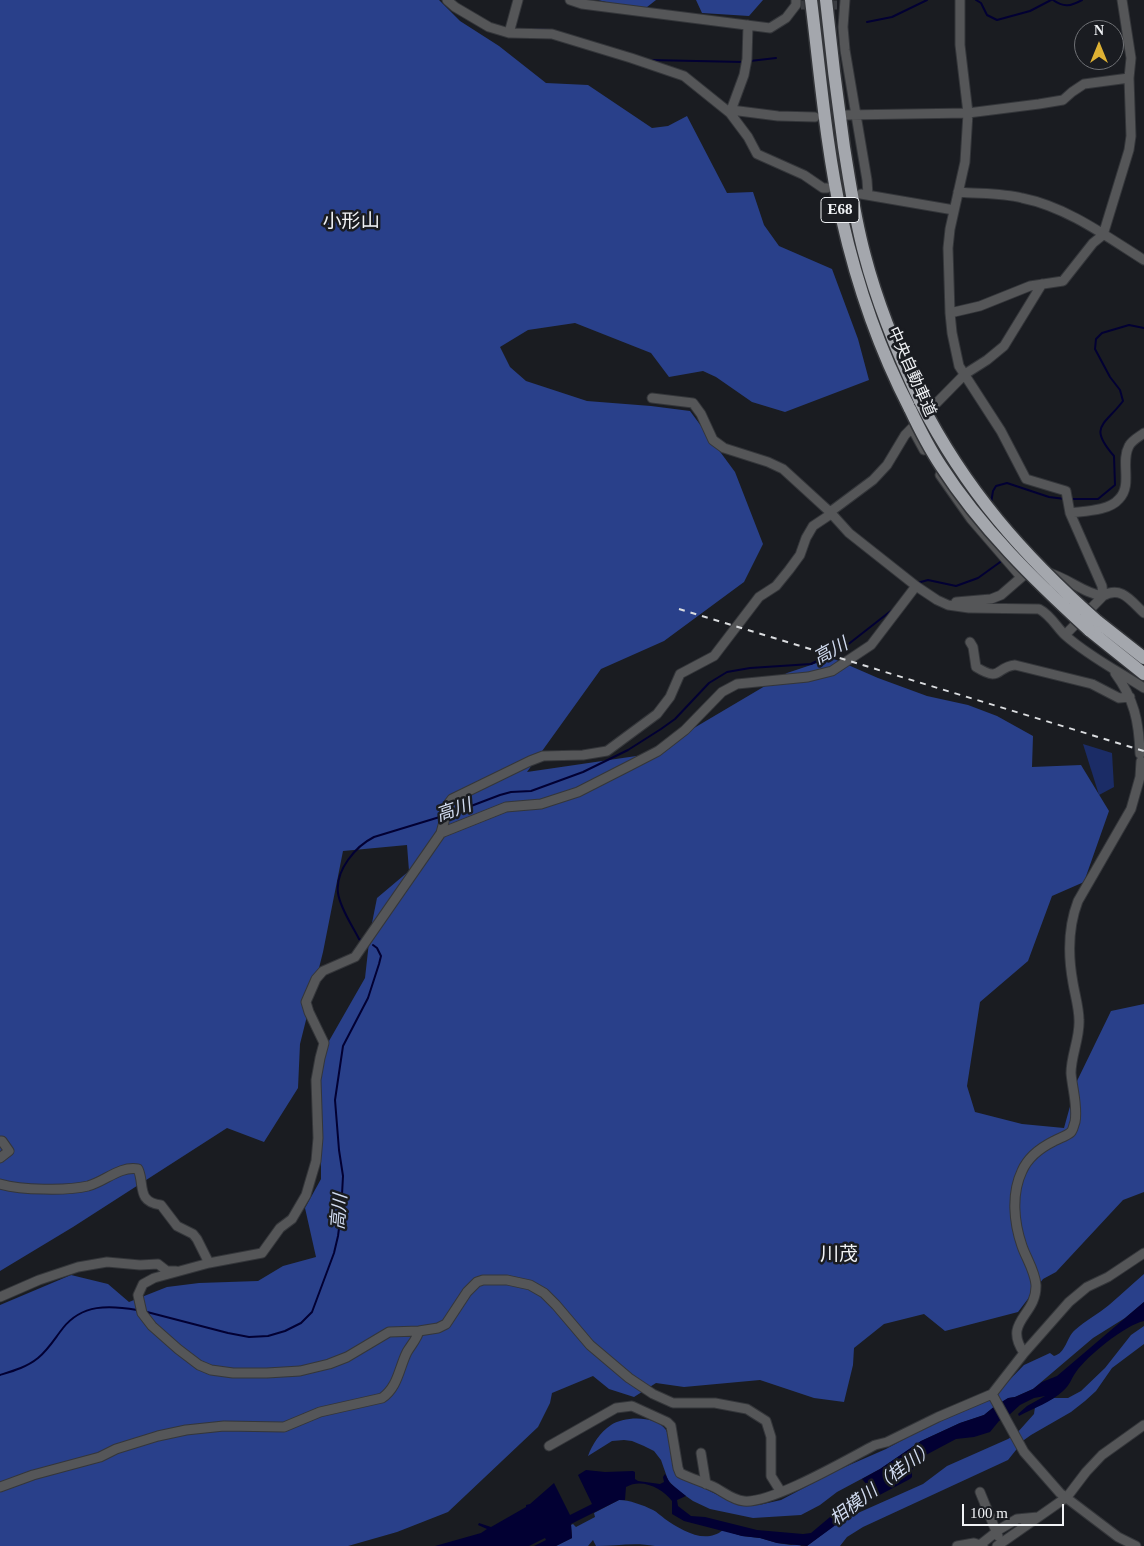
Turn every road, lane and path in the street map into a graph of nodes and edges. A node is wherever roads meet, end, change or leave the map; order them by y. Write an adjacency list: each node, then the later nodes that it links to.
1 (447, 0): 9 (street)
2 (518, 0): 9 (street)
3 (570, 0): 8 (street)
4 (1122, 1): 10 (street)
5 (801, 3): 8 (street); 34 (highway, 中央自動車道 / E68, bridge)
6 (838, 3): 13 (street); 34 (highway, 中央自動車道 / E68, bridge)
7 (960, 3): 12 (street)
8 (748, 25): 11 (street)
9 (509, 33): 11 (street)
10 (1129, 78): 12 (street); 19 (street)
11 (731, 112): 15 (street); 16 (street)
12 (968, 112): 13 (street); 17 (street)
13 (856, 114): 14 (street); 18 (street)
14 (846, 115)
15 (815, 117)
16 (827, 188)
17 (958, 192): 18 (street); 19 (street)
18 (954, 210): 22 (street)
19 (1103, 234): 20 (street); 21 (street)
20 (1144, 260)
21 (1042, 284): 22 (street); 23 (street)
22 (950, 314): 23 (street)
23 (964, 374): 25 (street); 27 (street)
24 (652, 398): 28 (street)
25 (912, 428): 28 (street); 29 (street)
26 (1144, 433): 27 (street)
27 (1070, 511): 31 (street)
28 (830, 513): 30 (street); 42 (street)
29 (1021, 577): 31 (street); 32 (street)
30 (916, 586): 32 (street); 42 (street)
31 (1103, 596): 33 (street); 35 (street)
32 (937, 600): 35 (street)
33 (1144, 612)
34 (1093, 626): 37 (highway, 中央自動車道 / E68); 39 (highway, 中央自動車道 / E68)
35 (1065, 635): 38 (street)
36 (970, 642): 41 (street)
37 (1144, 658)
38 (1112, 669): 40 (street); 41 (street)
39 (1144, 674)
40 (1144, 688)
41 (1130, 697): 51 (street)
42 (441, 833): 47 (street)
43 (0, 1141): 44 (street)
44 (0, 1158)
45 (0, 1184): 47 (street)
46 (1144, 1253): 51 (street)
47 (209, 1263): 48 (street)
48 (177, 1271): 49 (street); 50 (street)
49 (0, 1296)
50 (419, 1332): 57 (street); 58 (street)
51 (1024, 1353): 52 (street)
52 (993, 1396): 58 (street); 60 (street)
53 (1144, 1425): 60 (street)
54 (549, 1446): 56 (street)
55 (701, 1453): 56 (street)
56 (706, 1484): 58 (street)
57 (0, 1487)
58 (780, 1492)
59 (980, 1492): 62 (street)
60 (1067, 1497): 61 (street); 66 (street)
61 (1039, 1517): 62 (street); 64 (street)
62 (996, 1532): 63 (street); 64 (street)
63 (982, 1545): 65 (street)
64 (1001, 1545)
65 (957, 1546)
66 (1136, 1546)

